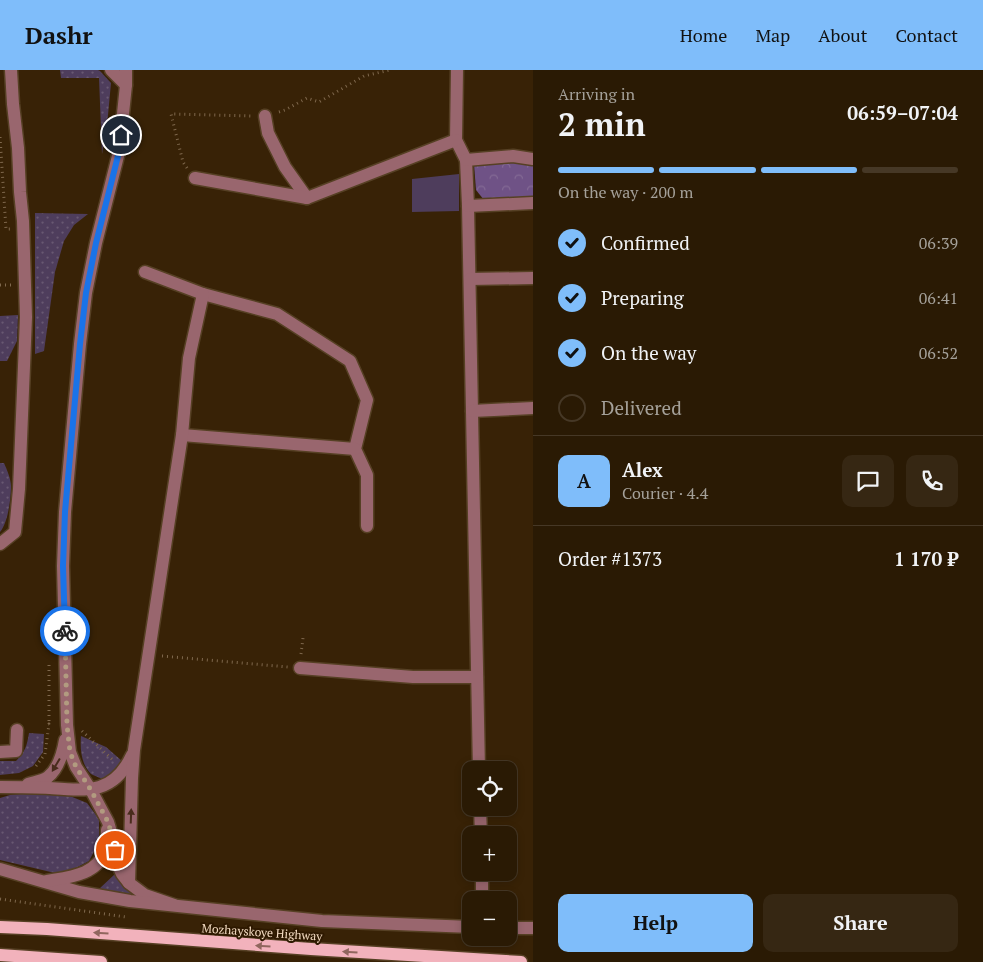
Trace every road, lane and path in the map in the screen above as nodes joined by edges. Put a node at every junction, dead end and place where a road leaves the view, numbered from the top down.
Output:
1 (11, 70) edge
2 (111, 70) edge
3 (126, 70) edge
4 (457, 70) edge
5 (126, 85) junction
6 (265, 116) dead end
7 (456, 140) junction
8 (533, 159) edge
9 (466, 160) junction
10 (195, 178) dead end
11 (307, 198) junction
12 (533, 203) edge
13 (468, 206) junction
14 (144, 272) dead end
15 (470, 278) junction
16 (533, 278) edge
17 (202, 294) junction
18 (533, 408) edge
19 (472, 411) junction
20 (182, 436) junction
21 (355, 449) junction
22 (367, 526) dead end
23 (0, 544) edge
24 (149, 655) junction
25 (300, 668) joint
26 (477, 678) junction
27 (67, 725) junction
28 (17, 730) dead end
29 (134, 750) junction
30 (0, 752) edge
31 (479, 761) edge
32 (33, 770) dead end
33 (123, 770) junction
34 (1, 787) edge
35 (22, 787) junction
36 (91, 790) junction
37 (108, 822) junction
38 (0, 869) edge
39 (42, 882) junction
40 (129, 883) junction
41 (174, 905) junction
42 (0, 927) edge
43 (462, 928) edge
44 (517, 928) edge
45 (533, 928) edge
46 (0, 954) edge
47 (101, 962) edge
48 (521, 962) edge

1 - 23 street
2 - 5 street
3 - 5 street
4 - 7 street
5 - 27 street
6 - 11 street
7 - 9 street
7 - 11 street
8 - 9 street
9 - 13 street
10 - 11 street
12 - 13 street
13 - 15 street
14 - 17 street
15 - 16 street
15 - 19 street
17 - 20 street
17 - 21 street
18 - 19 street
19 - 26 street
20 - 21 street
20 - 24 street
21 - 22 street
24 - 25 path
24 - 29 street
25 - 26 street
26 - 31 street
27 - 32 path
27 - 33 path
27 -> 35 street
27 - 36 street
28 - 30 street
29 - 33 street
40 -> 29 street
33 - 36 street
34 - 35 street
35 - 36 street
36 - 37 street
37 - 39 street
37 - 40 street
38 - 39 street
39 - 41 street
40 - 41 street
41 - 43 street
48 -> 42 main road, Mozhayskoye Highway
44 - 45 street
46 - 47 main road

